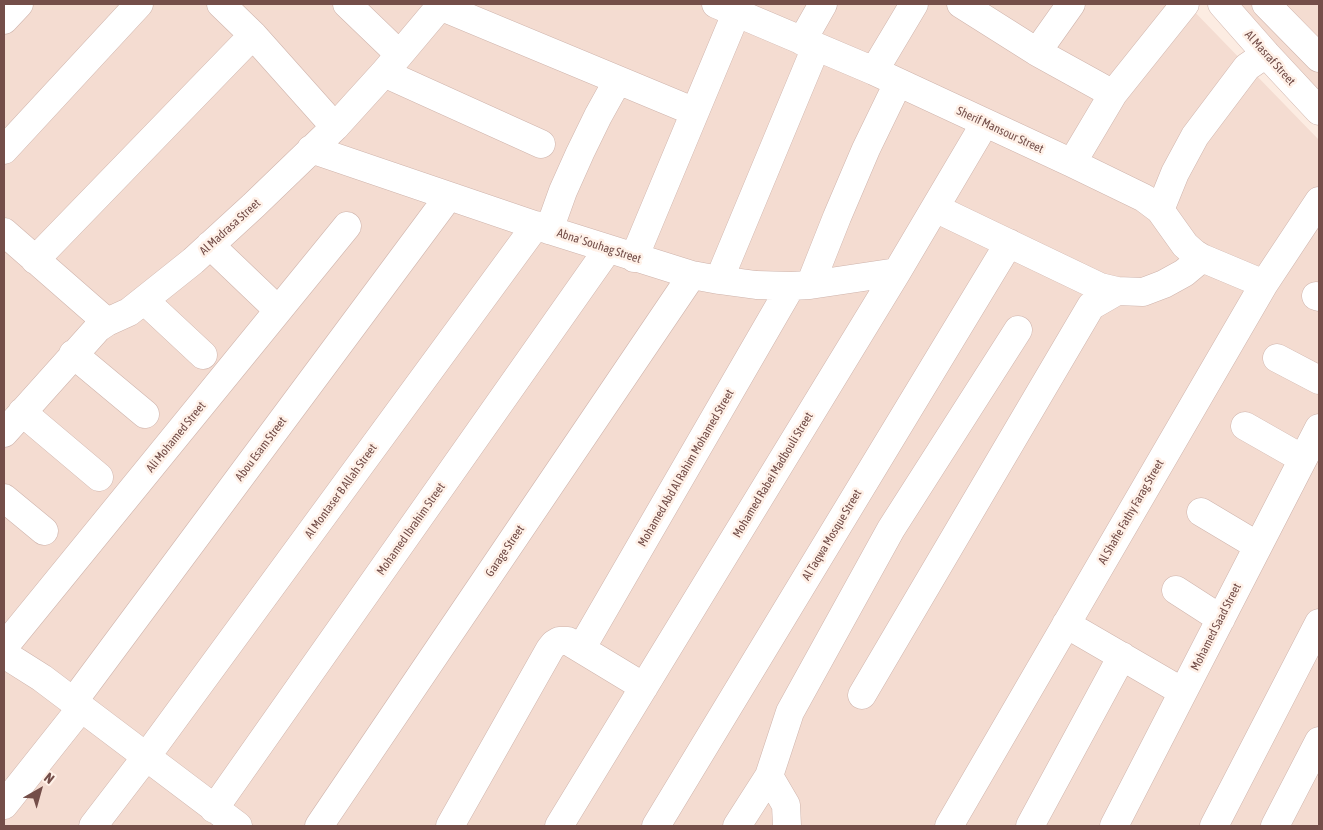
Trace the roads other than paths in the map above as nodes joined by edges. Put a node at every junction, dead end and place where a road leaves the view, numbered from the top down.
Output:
1 (19, 4) edge
2 (139, 4) edge
3 (221, 4) edge
4 (347, 4) edge
5 (823, 4) edge
6 (914, 4) edge
7 (961, 4) edge
8 (1071, 4) edge
9 (1185, 4) edge
10 (1222, 4) edge
11 (1266, 4) edge
12 (441, 5) edge
13 (731, 7) edge
14 (4, 20) edge
15 (252, 35) junction
16 (809, 44) junction
17 (1315, 44) edge
18 (1037, 52) junction
19 (1266, 54) junction
20 (392, 64) junction
21 (874, 71) junction
22 (618, 80) junction
23 (898, 83) junction
24 (1113, 94) junction
25 (1319, 111) edge
26 (695, 112) junction
27 (985, 123) junction
28 (335, 127) junction
29 (541, 144) dead end
30 (311, 149) junction
31 (4, 150) edge
32 (1072, 163) junction
33 (449, 196) junction
34 (1319, 201) edge
35 (935, 208) junction
36 (1160, 210) junction
37 (347, 226) dead end
38 (543, 228) junction
39 (4, 232) edge
40 (1009, 243) junction
41 (210, 245) junction
42 (608, 249) junction
43 (634, 258) junction
44 (1202, 258) junction
45 (35, 260) junction
46 (897, 272) junction
47 (692, 275) junction
48 (719, 280) junction
49 (1264, 284) junction
50 (800, 286) junction
51 (1117, 291) junction
52 (144, 300) junction
53 (278, 310) junction
54 (106, 322) junction
55 (1018, 330) dead end
56 (74, 354) junction
57 (203, 355) dead end
58 (1278, 358) dead end
59 (1319, 380) edge
60 (145, 414) dead end
61 (1244, 426) dead end
62 (9, 427) edge
63 (1319, 428) edge
64 (1303, 459) junction
65 (99, 477) dead end
66 (4, 498) edge
67 (1200, 512) dead end
68 (44, 531) dead end
69 (1258, 546) junction
70 (1176, 590) dead end
71 (1220, 619) junction
72 (1319, 623) edge
73 (1066, 624) junction
74 (570, 645) junction
75 (4, 647) edge
76 (4, 654) edge
77 (1122, 656) junction
78 (644, 687) junction
79 (1183, 692) junction
80 (862, 695) dead end
81 (77, 705) junction
82 (1319, 741) edge
83 (146, 757) junction
84 (769, 776) junction
85 (4, 805) edge
86 (214, 809) junction
87 (4, 814) edge
88 (5, 826) edge
89 (93, 826) edge
90 (238, 826) edge
91 (319, 826) edge
92 (450, 826) edge
93 (559, 826) edge
94 (656, 826) edge
95 (737, 826) edge
96 (787, 826) edge
97 (949, 826) edge
98 (1030, 826) edge
99 (1114, 826) edge
100 (1214, 826) edge
101 (1275, 826) edge

1 - 14 street
2 - 31 street
3 - 15 street
4 - 20 street
5 - 16 street
6 - 21 street
7 - 18 street
8 - 18 street
9 - 24 street
10 - 19 street, Al Masraf Street
11 - 17 street
12 - 20 street, Al Madrasa Street
12 - 22 street
13 - 16 street, Sherif Mansour Street
13 - 26 street
15 - 28 street
15 - 45 street
16 - 21 street, Sherif Mansour Street
16 - 48 street
18 - 24 street
19 - 25 street, Al Masraf Street
19 - 36 street
20 - 28 street, Al Madrasa Street
20 - 29 street
21 - 23 street, Sherif Mansour Street
22 - 26 street
22 - 38 street, Al Montaser B Allah Street
23 - 27 street, Sherif Mansour Street
23 - 50 street, Mohamed Abd Al Rahim Mohamed Street
24 - 32 street
26 - 43 street
27 - 32 street, Sherif Mansour Street
27 - 35 street, Mohamed Rabei Madbouli Street
28 - 30 street, Al Madrasa Street
30 - 33 street, Abna' Souhag Street
30 - 41 street, Al Madrasa Street
32 - 36 street, Sherif Mansour Street
33 - 38 street, Abna' Souhag Street
33 - 81 street, Abou Esam Street
34 - 49 street, Al Shafie Fathy Farag Street
35 - 40 street
35 - 46 street, Mohamed Rabei Madbouli Street
36 - 44 street, Sherif Mansour Street
37 - 53 street, Ali Mohamed Street
38 - 42 street, Abna' Souhag Street
38 - 83 street, Al Montaser B Allah Street
39 - 45 street
40 - 51 street
40 - 94 street, Al Taqwa Mosque Street
41 - 52 street, Al Madrasa Street
41 - 53 street
42 - 43 street, Abna' Souhag Street
42 - 86 street, Mohamed Ibrahim Street
43 - 47 street, Abna' Souhag Street
44 - 49 street, Sherif Mansour Street
44 - 51 street
45 - 54 street
46 - 50 street, Abna' Souhag Street
46 - 78 street, Mohamed Rabei Madbouli Street
47 - 48 street, Abna' Souhag Street
47 - 91 street, Garage Street
48 - 50 street, Abna' Souhag Street
49 - 73 street, Al Shafie Fathy Farag Street
50 - 74 street, Mohamed Abd Al Rahim Mohamed Street
51 - 80 street
52 - 54 street, Al Madrasa Street
52 - 57 street
53 - 75 street, Ali Mohamed Street
54 - 56 street, Al Madrasa Street
55 - 84 street
56 - 60 street
56 - 62 street, Al Madrasa Street
58 - 59 street
61 - 64 street
62 - 65 street
63 - 64 street, Mohamed Saad Street
64 - 69 street, Mohamed Saad Street
66 - 68 street
67 - 69 street
69 - 71 street, Mohamed Saad Street
70 - 71 street
71 - 79 street, Mohamed Saad Street
72 - 100 street
73 - 77 street
73 - 97 street, Al Shafie Fathy Farag Street
74 - 78 street
74 - 92 street, Mohamed Abd Al Rahim Mohamed Street
76 - 81 street
77 - 79 street
77 - 98 street
78 - 93 street, Mohamed Rabei Madbouli Street
79 - 99 street, Mohamed Saad Street
81 - 83 street
81 - 85 street, Abou Esam Street
82 - 101 street
83 - 86 street
83 - 89 street, Al Montaser B Allah Street
84 - 95 street
84 - 96 street
86 - 90 street
87 - 88 street

